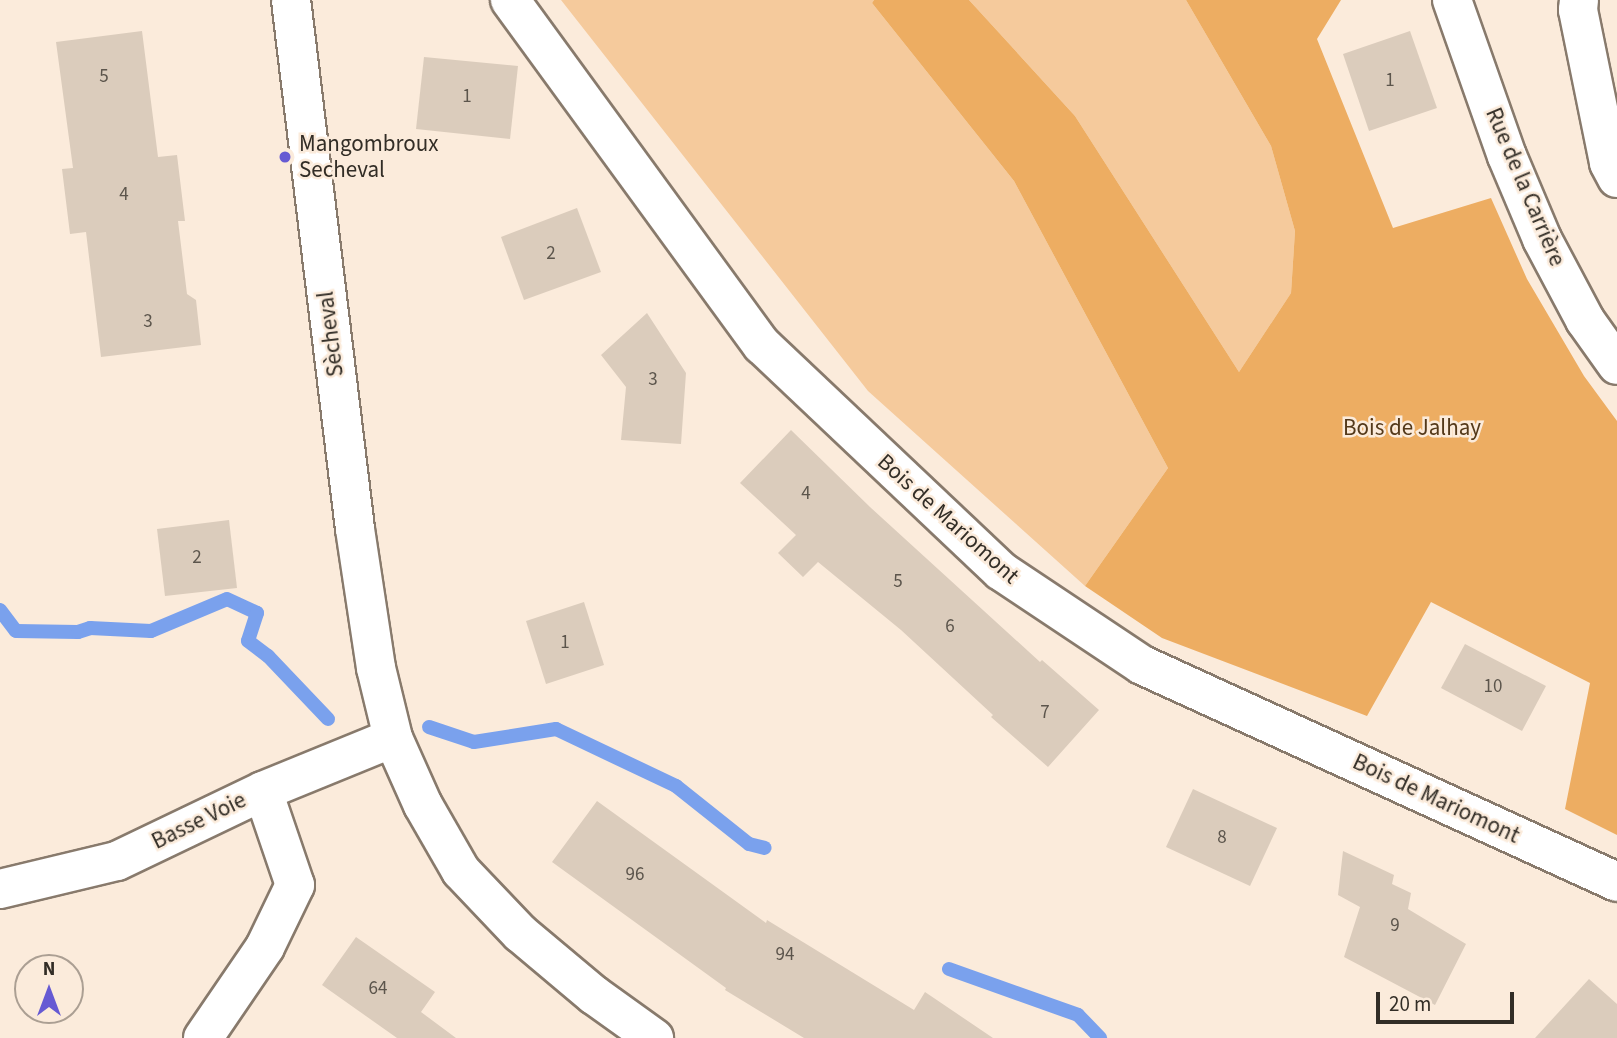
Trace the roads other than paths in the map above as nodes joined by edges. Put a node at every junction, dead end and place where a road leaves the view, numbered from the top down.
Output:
1 (291, 0) edge
2 (510, 0) edge
3 (1452, 0) edge
4 (1579, 0) edge
5 (1617, 178) edge
6 (1617, 365) edge
7 (393, 738) junction
8 (263, 791) junction
9 (1617, 882) edge
10 (0, 889) edge
11 (203, 1038) edge
12 (654, 1038) edge

1 - 7 street, Sècheval
2 - 9 street, Bois de Mariomont
3 - 6 street, Rue de la Carrière
4 - 5 street
7 - 8 street, Basse Voie
7 - 12 street, Sècheval
8 - 10 street, Basse Voie
8 - 11 street

